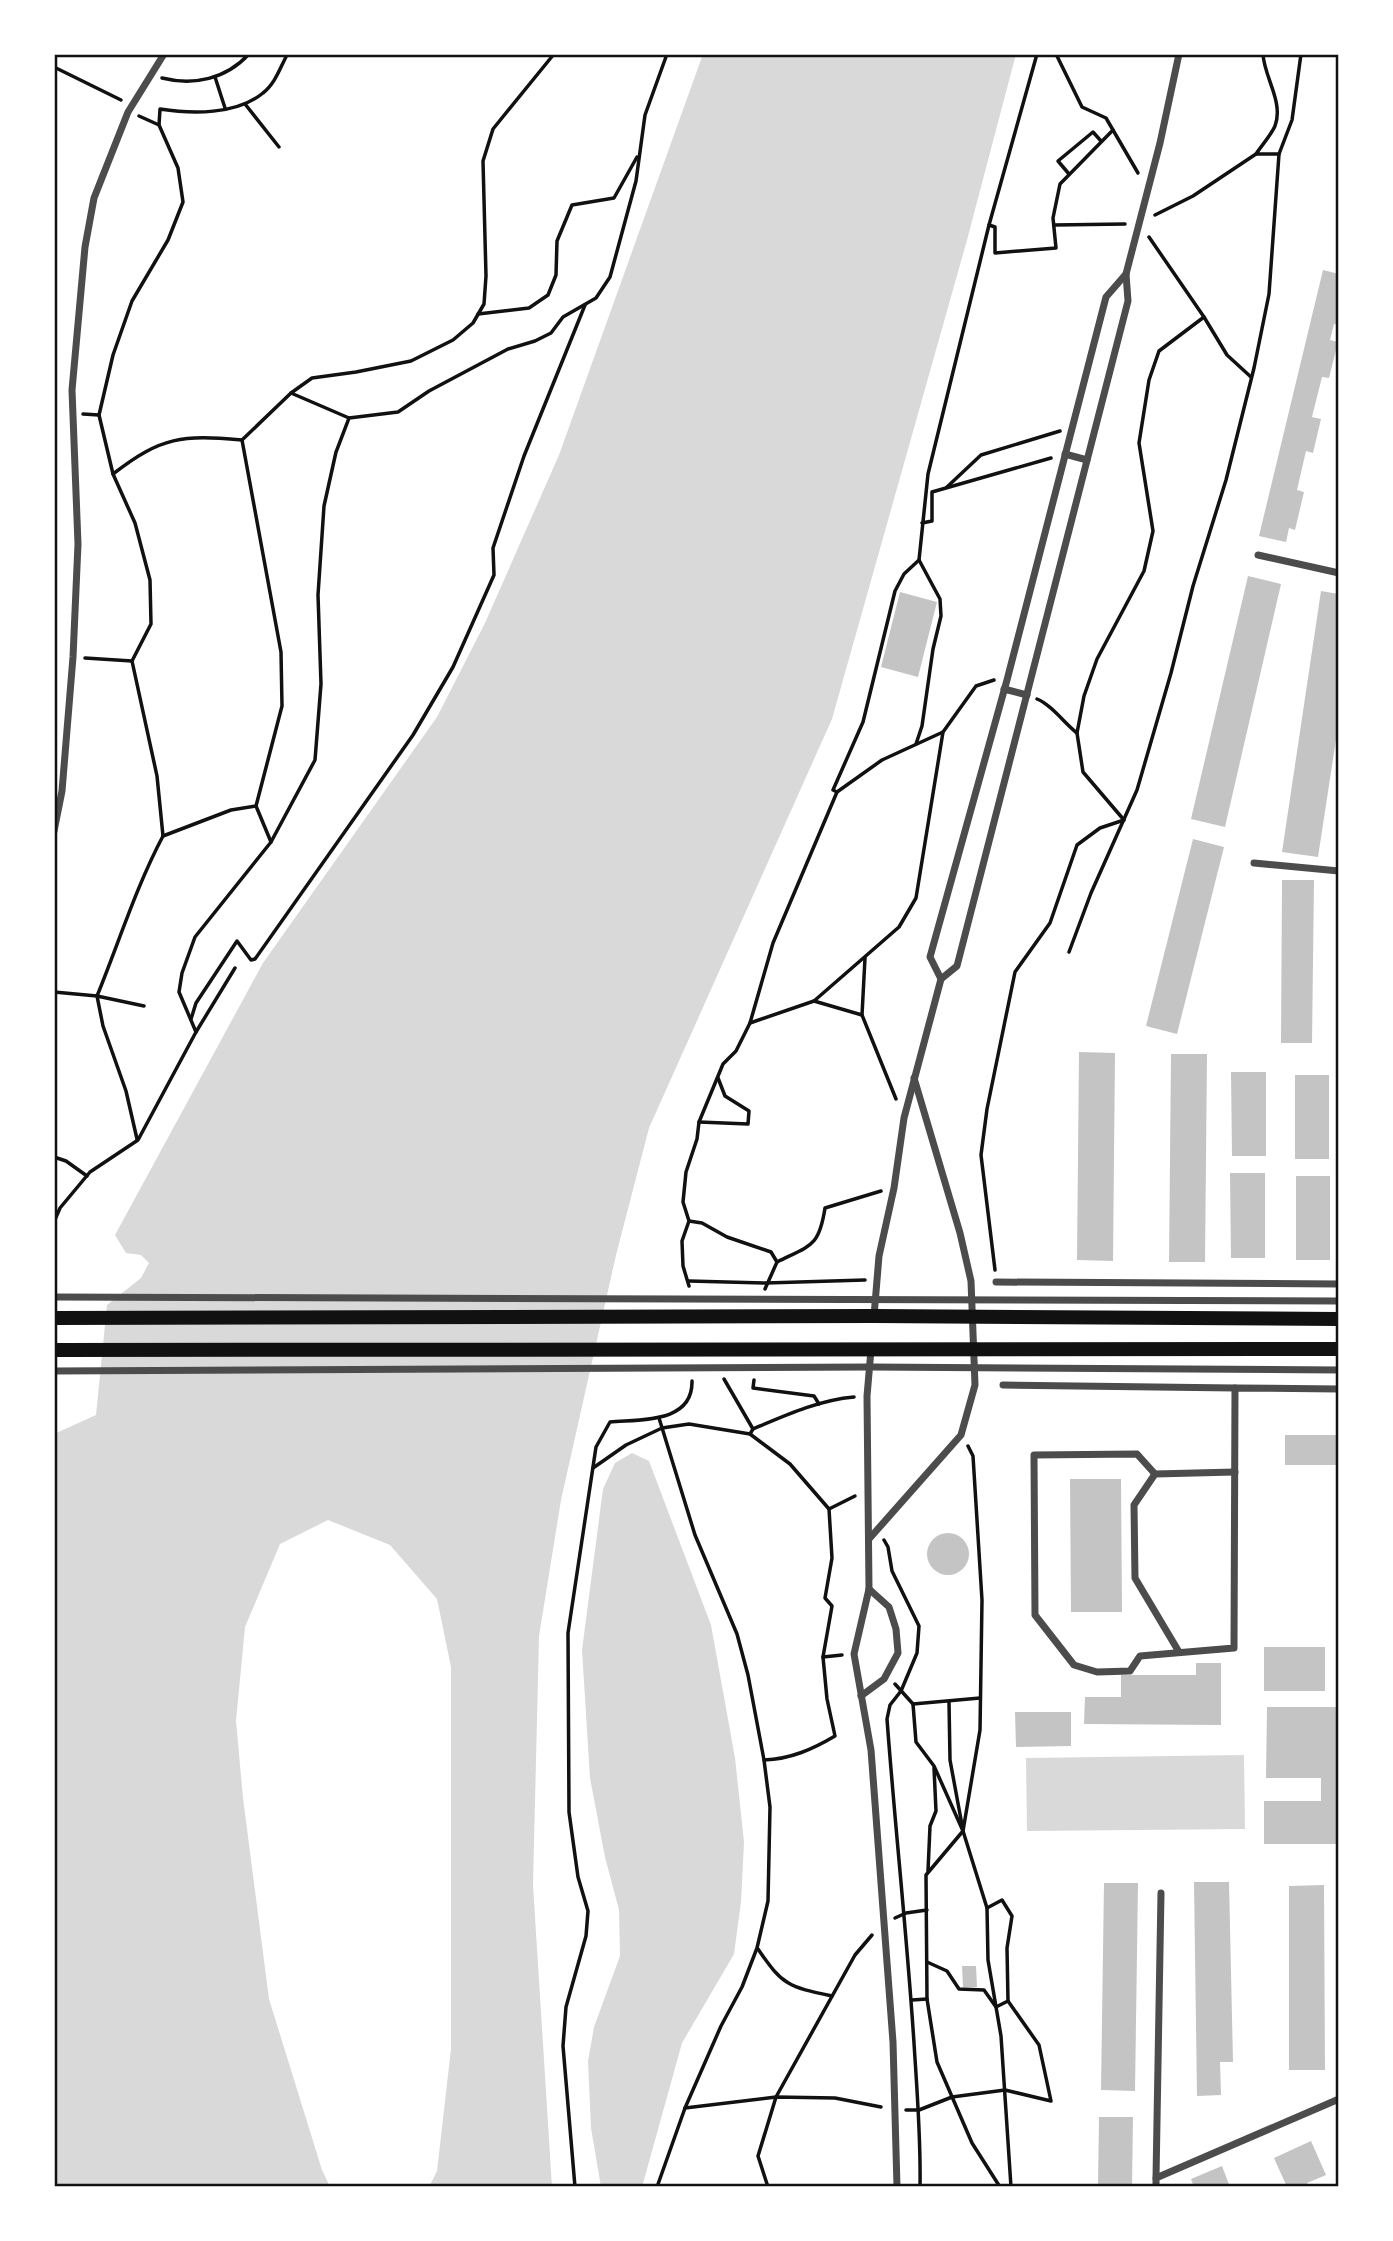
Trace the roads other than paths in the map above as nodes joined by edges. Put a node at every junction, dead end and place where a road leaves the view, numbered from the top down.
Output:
1 (1179, 54) edge
2 (162, 55) edge
3 (1126, 274) junction
4 (1065, 454) junction
5 (1087, 460) junction
6 (1258, 555) dead end
7 (1339, 573) edge
8 (1004, 689) junction
9 (1027, 695) junction
10 (54, 831) edge
11 (1254, 863) dead end
12 (1339, 871) edge
13 (941, 979) junction
14 (914, 1077) junction
15 (996, 1282) road end
16 (1339, 1284) edge
17 (54, 1297) edge
18 (876, 1300) junction
19 (1339, 1301) edge
20 (874, 1317) junction
21 (54, 1318) edge
22 (1339, 1319) edge
23 (1339, 1349) edge
24 (54, 1350) edge
25 (871, 1350) junction
26 (870, 1367) junction
27 (1339, 1370) edge
28 (54, 1371) edge
29 (1003, 1385) dead end
30 (1235, 1388) junction
31 (1339, 1389) edge
32 (1235, 1472) junction
33 (1155, 1474) junction
34 (868, 1540) junction
35 (869, 1589) junction
36 (1179, 1653) junction
37 (861, 1696) junction
38 (1161, 1893) dead end
39 (1339, 2099) edge
40 (1156, 2183) edge
41 (897, 2187) edge

1 - 3 street
2 - 10 street
3 - 4 street
3 - 5 street
4 - 5 street
4 - 8 street
5 - 9 street
6 - 7 street
8 - 9 street
8 - 13 street
9 - 13 street
11 - 12 street
13 - 14 street
14 - 18 street
14 - 34 street
15 - 16 street
17 - 18 street
18 - 19 street
18 - 20 street
20 - 21 main road
20 - 22 main road
23 - 25 main road
24 - 25 main road
25 - 26 street
26 - 27 street
26 - 28 street
26 - 34 street
29 - 30 street
30 - 31 street
30 - 32 street
32 - 33 street
32 - 36 street
33 - 36 street
33 - 36 street
34 - 35 street
35 - 37 street
35 - 37 street
37 - 41 street
38 - 40 street
39 - 40 street

